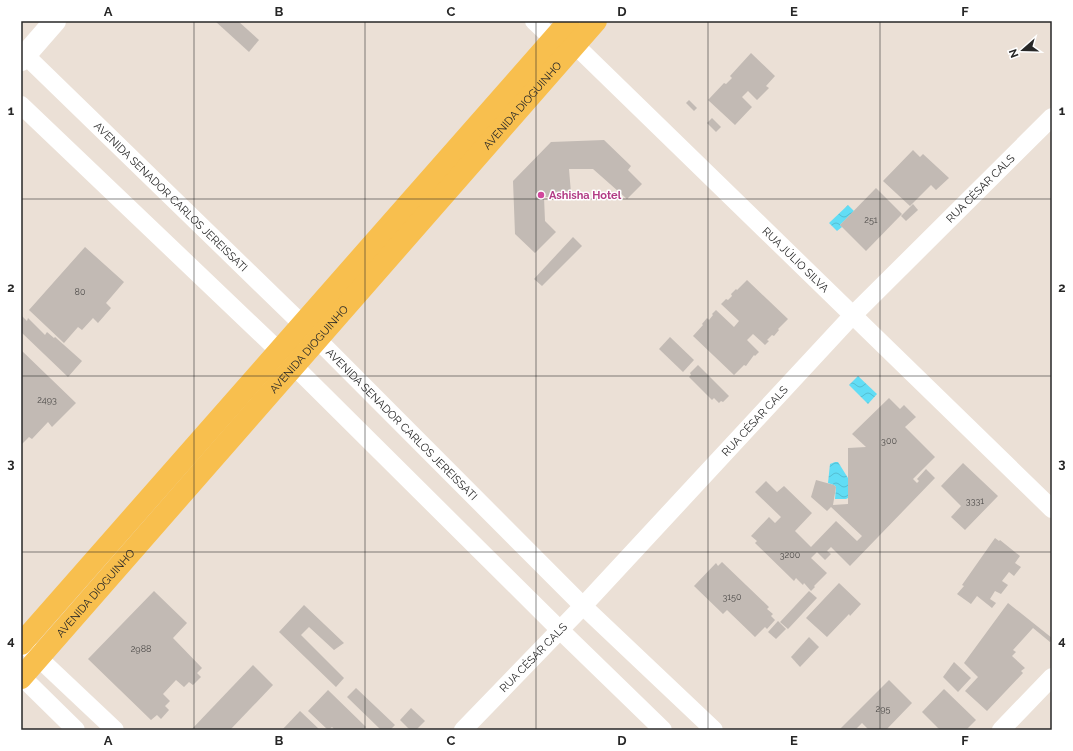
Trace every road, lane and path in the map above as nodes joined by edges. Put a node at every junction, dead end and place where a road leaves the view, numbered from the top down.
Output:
1 (55, 21) edge
2 (534, 21) edge
3 (569, 21) edge
4 (596, 21) edge
5 (553, 39) junction
6 (575, 44) junction
7 (22, 55) edge
8 (21, 105) edge
9 (1052, 117) edge
10 (852, 316) junction
11 (310, 332) junction
12 (287, 358) junction
13 (1052, 509) edge
14 (583, 606) junction
15 (560, 630) junction
16 (21, 642) edge
17 (38, 658) junction
18 (21, 677) edge
19 (1052, 677) edge
20 (76, 730) edge
21 (115, 730) edge
22 (463, 730) edge
23 (663, 730) edge
24 (714, 730) edge
25 (1002, 730) edge

1 - 7 main road
2 - 5 street
3 - 5 main road, AVENIDA DIOGUINHO
4 - 6 main road, AVENIDA DIOGUINHO
5 - 6 street
5 - 11 main road, AVENIDA DIOGUINHO
6 - 10 street, RUA JÚLIO SILVA
6 - 11 main road, AVENIDA DIOGUINHO
7 - 11 street, AVENIDA SENADOR CARLOS JEREISSATI
8 - 12 street
9 - 10 street, RUA CÉSAR CALS
10 - 13 street, RUA JÚLIO SILVA
10 - 14 street, RUA CÉSAR CALS
11 - 12 main road, AVENIDA DIOGUINHO
11 - 14 street, AVENIDA SENADOR CARLOS JEREISSATI
12 - 15 street
12 - 16 main road, AVENIDA DIOGUINHO
12 - 17 main road, AVENIDA DIOGUINHO
14 - 15 street, RUA CÉSAR CALS
14 - 24 street, AVENIDA SENADOR CARLOS JEREISSATI
15 - 22 street, RUA CÉSAR CALS
15 - 23 street
16 - 17 street
17 - 18 main road, AVENIDA DIOGUINHO
17 - 21 street
18 - 20 street
19 - 25 street

